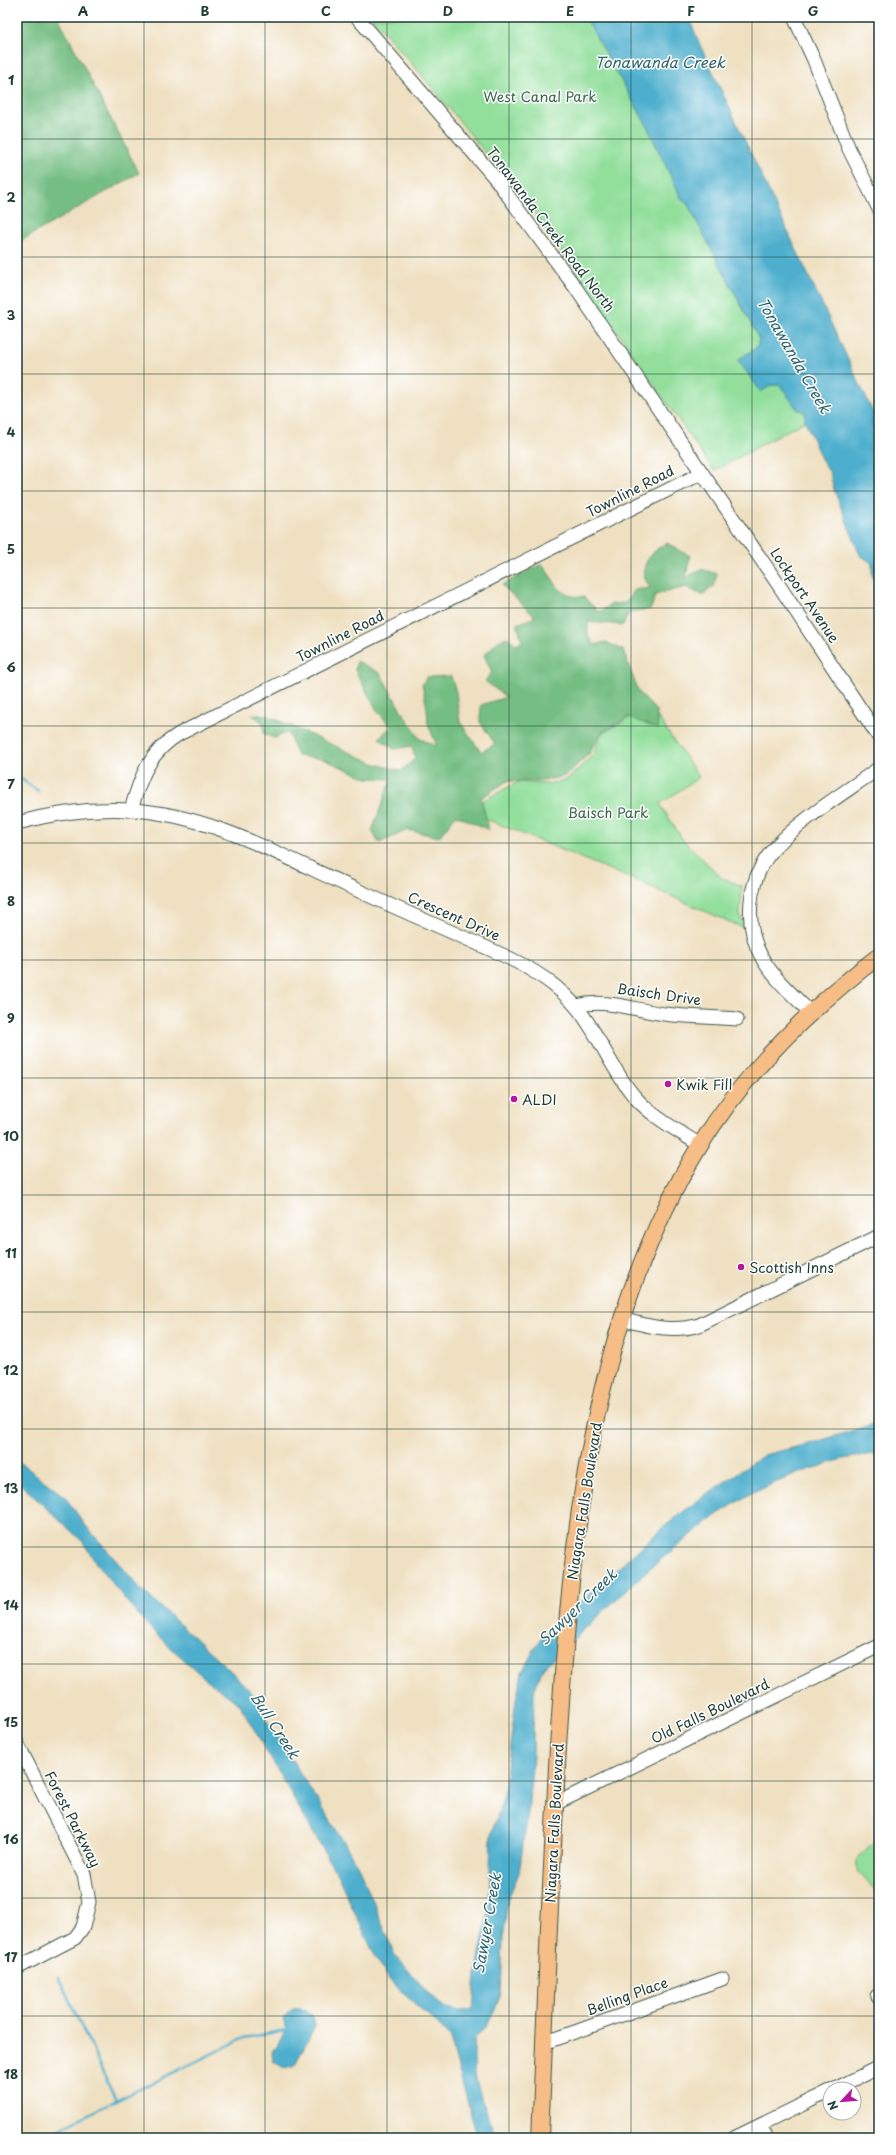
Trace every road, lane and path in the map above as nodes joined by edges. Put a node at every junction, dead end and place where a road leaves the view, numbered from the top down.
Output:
1 (357, 17) edge
2 (797, 18) edge
3 (879, 209) edge
4 (702, 473) junction
5 (879, 737) edge
6 (879, 768) edge
7 (131, 810) junction
8 (17, 823) edge
9 (879, 956) edge
10 (576, 1006) junction
11 (811, 1013) junction
12 (737, 1019) dead end
13 (700, 1145) junction
14 (879, 1236) edge
15 (621, 1319) junction
16 (879, 1646) edge
17 (17, 1743) edge
18 (555, 1804) junction
19 (17, 1968) edge
20 (722, 1979) dead end
21 (544, 2043) junction
22 (879, 2067) edge
23 (850, 2081) edge
24 (822, 2095) edge
25 (760, 2126) junction
26 (540, 2138) edge
27 (734, 2138) edge
28 (766, 2138) edge

1 - 4 street, Tonawanda Creek Road North
2 - 3 street
4 - 5 street, Lockport Avenue
4 - 7 street, Townline Road
6 - 11 street
7 - 8 street
7 - 10 street, Crescent Drive
9 - 11 main road, Niagara Falls Boulevard
10 - 12 street, Baisch Drive
10 - 13 street, Crescent Drive
11 - 13 main road, Niagara Falls Boulevard
13 - 15 main road, Niagara Falls Boulevard
14 - 15 street
15 - 18 main road, Niagara Falls Boulevard
16 - 18 street, Old Falls Boulevard
17 - 19 street, Forest Parkway
18 - 21 main road, Niagara Falls Boulevard
20 - 21 street, Belling Place
21 - 26 main road, Niagara Falls Boulevard
22 - 23 street
24 - 25 street
25 - 27 street
25 - 28 street

